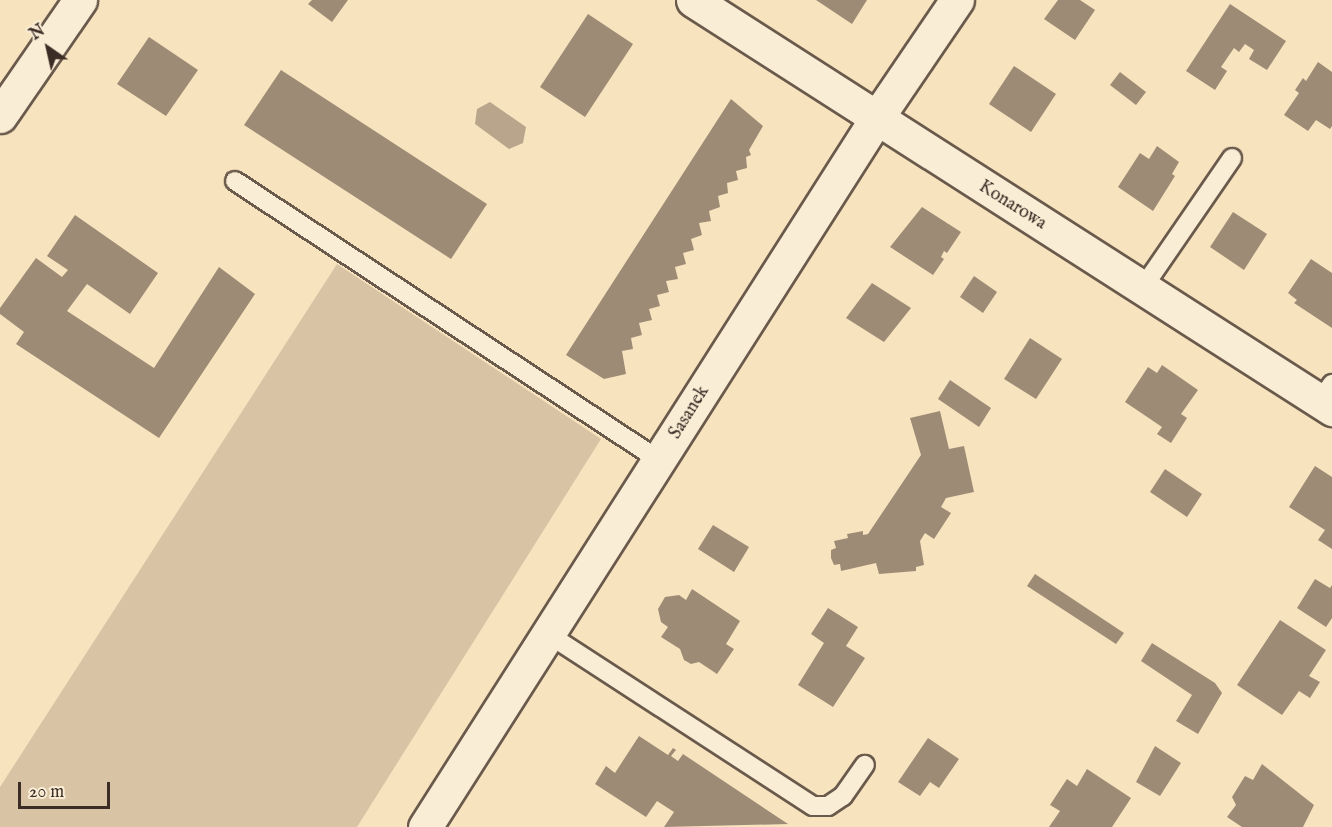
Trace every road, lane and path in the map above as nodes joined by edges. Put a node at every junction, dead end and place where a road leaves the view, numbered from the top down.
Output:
1 (80, 0) edge
2 (693, 0) edge
3 (957, 0) edge
4 (0, 116) edge
5 (876, 119) junction
6 (1232, 158) dead end
7 (235, 181) dead end
8 (1142, 289) junction
9 (1328, 398) edge
10 (659, 460) junction
11 (548, 634) junction
12 (864, 765) dead end
13 (425, 827) edge

1 - 4 street
2 - 5 street, Konarowa
3 - 5 street, Sasanek
5 - 8 street, Konarowa
5 - 10 street, Sasanek
6 - 8 lane
7 - 10 lane
8 - 9 street, Konarowa
10 - 11 street, Sasanek
11 - 12 lane
11 - 13 street, Sasanek

